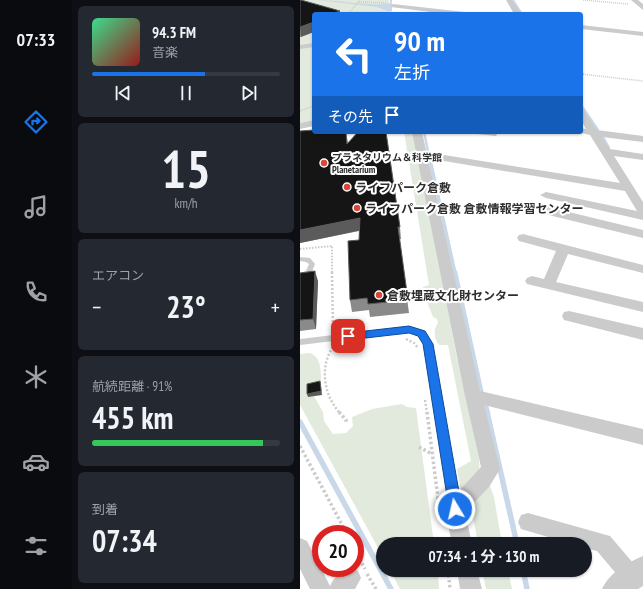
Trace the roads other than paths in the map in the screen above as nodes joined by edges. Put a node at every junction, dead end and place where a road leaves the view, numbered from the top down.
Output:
1 (509, 0) edge
2 (634, 0) edge
3 (394, 6) edge
4 (642, 7) edge
5 (442, 11) edge
6 (517, 12) edge
7 (583, 27) edge
8 (643, 34) edge
9 (312, 45) edge
10 (300, 47) edge
11 (583, 115) edge
12 (312, 123) edge
13 (300, 126) edge
14 (583, 131) edge
15 (594, 133) junction
16 (417, 134) edge
17 (643, 140) edge
18 (606, 152) junction
19 (643, 157) edge
20 (444, 158) dead end
21 (628, 188) junction
22 (546, 195) dead end
23 (544, 210) dead end
24 (643, 211) edge
25 (643, 216) edge
26 (643, 234) edge
27 (523, 238) dead end
28 (563, 249) junction
29 (300, 259) edge
30 (643, 268) edge
31 (300, 276) edge
32 (532, 281) dead end
33 (548, 285) junction
34 (643, 307) edge
35 (569, 316) dead end
36 (643, 334) edge
37 (300, 342) edge
38 (473, 396) junction
39 (643, 436) edge
40 (455, 509) junction
41 (528, 522) dead end
42 (461, 537) edge
43 (300, 548) edge
44 (468, 577) edge
45 (630, 578) edge
46 (320, 589) edge
47 (471, 589) edge

1 - 6 street
2 - 4 street
3 - 5 street
7 - 8 street
9 - 10 street
11 - 15 street
12 - 13 street
14 - 15 street
15 - 17 street
15 - 18 street
16 - 38 street
18 - 19 street
18 - 21 street
20 - 21 street
21 - 24 street
22 - 25 street
23 - 26 street
27 - 28 street
28 - 30 street
28 - 33 street
29 - 31 lane
32 - 33 street
33 - 34 street
35 - 36 street
37 - 40 lane
38 - 39 street
38 - 40 street
40 - 42 street
41 - 45 street
43 - 46 street
44 - 47 street

